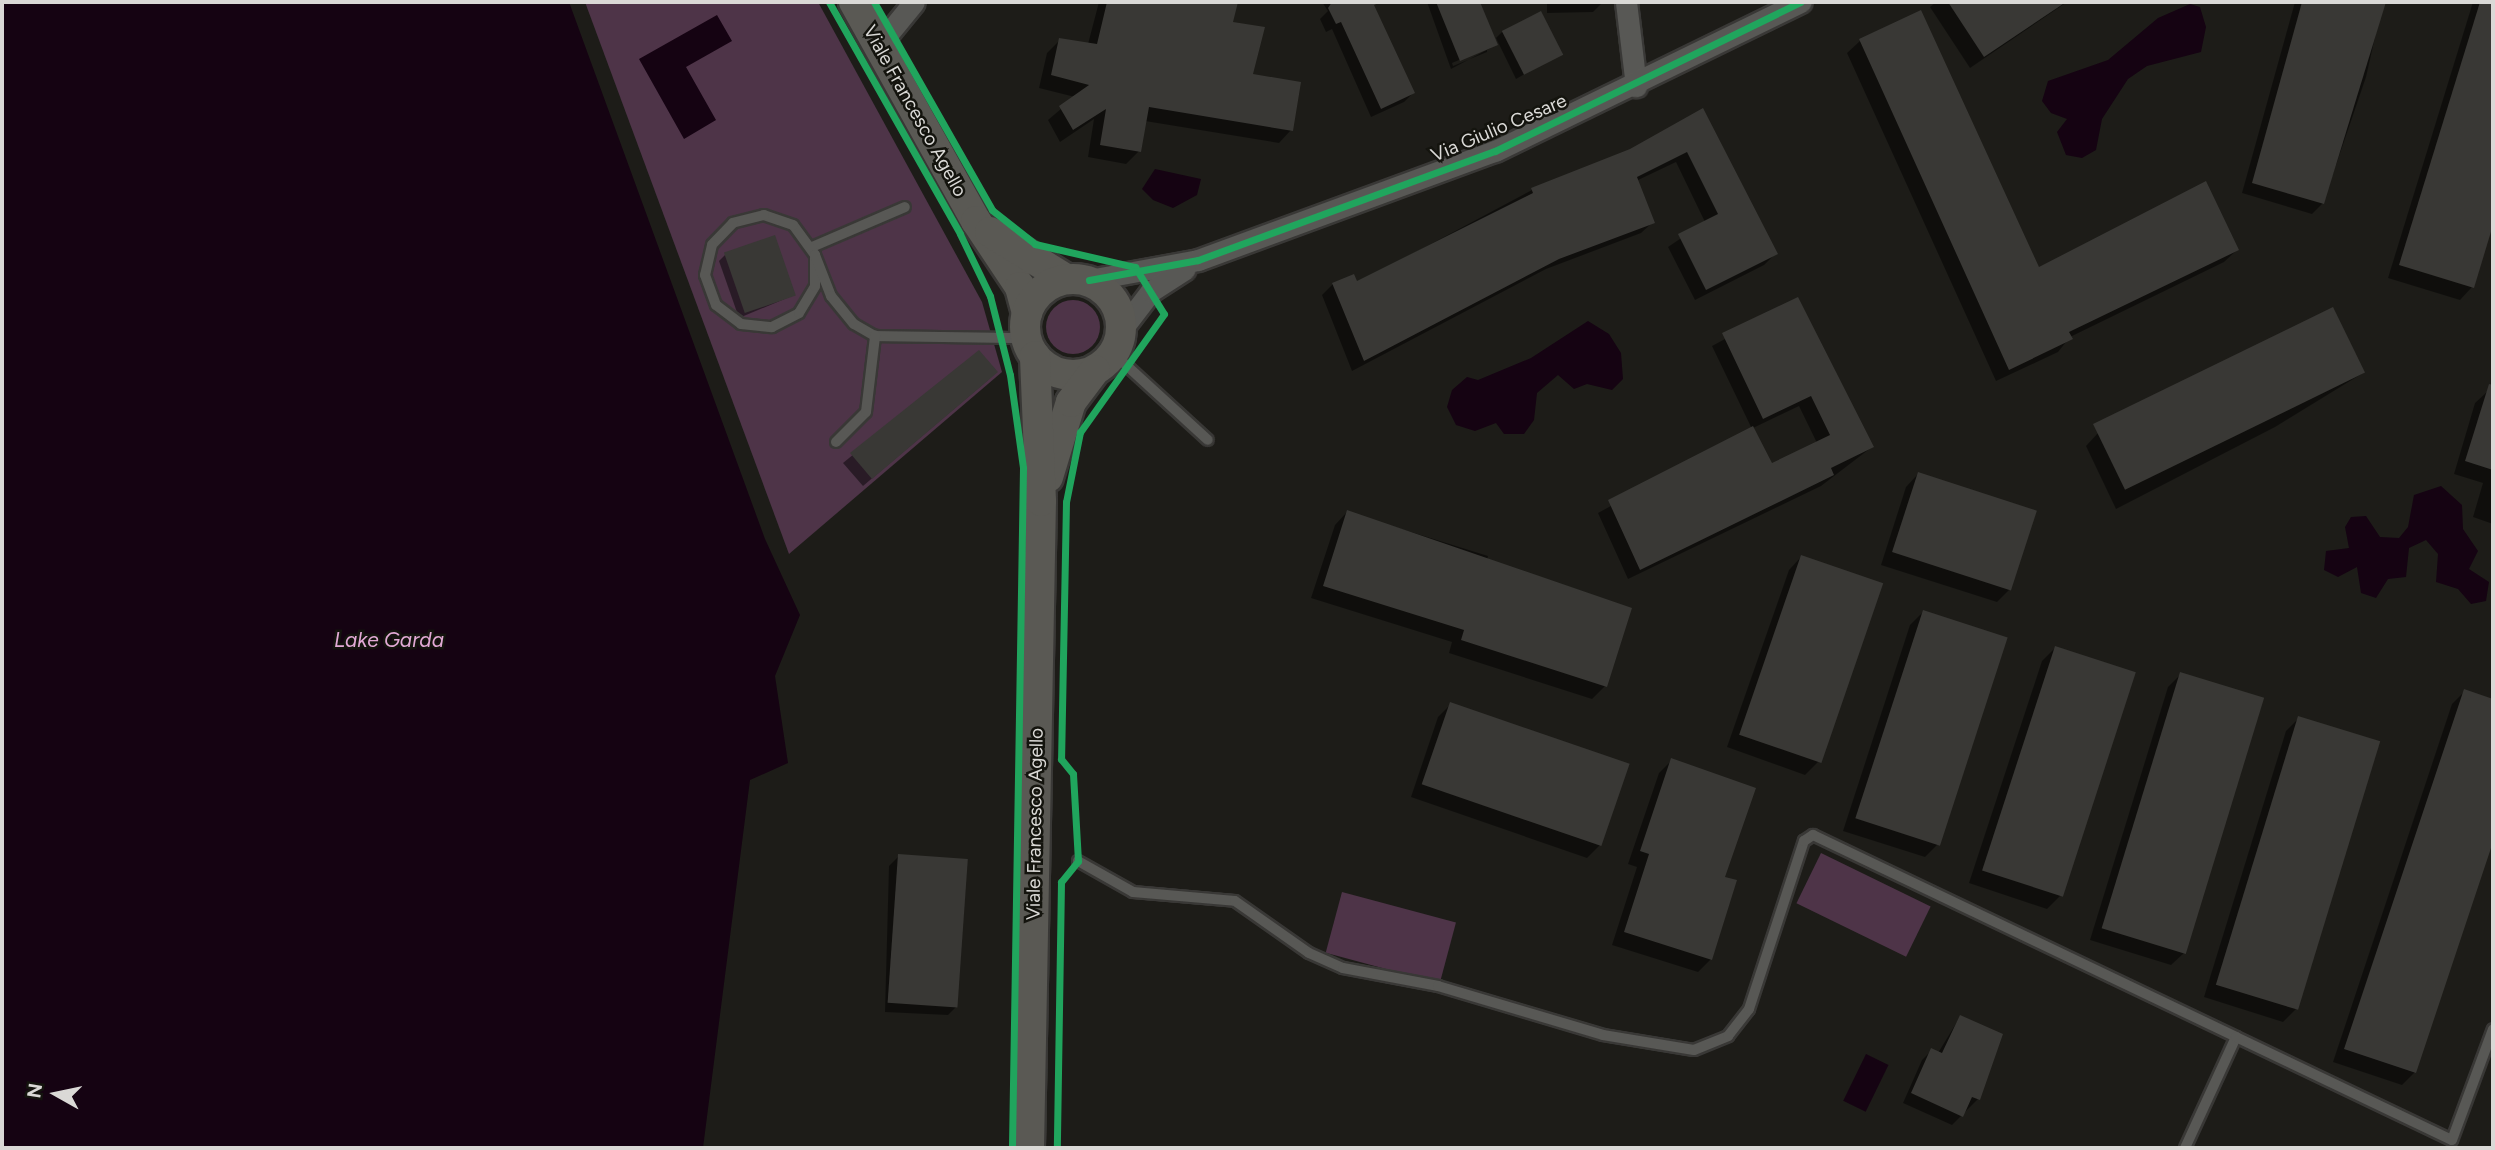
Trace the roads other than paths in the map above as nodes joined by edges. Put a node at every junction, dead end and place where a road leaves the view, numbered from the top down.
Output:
1 (854, 2) edge
2 (914, 2) edge
3 (1626, 2) edge
4 (1801, 2) edge
5 (879, 45) junction
6 (1636, 86) junction
7 (905, 207) dead end
8 (976, 221) junction
9 (814, 251) junction
10 (1198, 260) junction
11 (1077, 279) junction
12 (874, 336) junction
13 (1029, 336) junction
14 (1110, 351) junction
15 (1208, 440) dead end
16 (836, 442) dead end
17 (1041, 500) junction
18 (1078, 861) dead end
19 (2493, 1029) edge
20 (2236, 1037) junction
21 (1029, 1148) edge
22 (2185, 1148) edge

1 - 5 main road, Viale Francesco Agello
2 - 5 street
3 - 6 street
4 - 6 street, Via Giulio Cesare
5 - 8 main road, Viale Francesco Agello
6 - 10 street, Via Giulio Cesare
7 - 9 lane
8 - 11 main road, Viale Francesco Agello
8 - 13 main road, Viale Francesco Agello
9 - 9 lane
9 - 12 lane
10 - 11 street, Via Giulio Cesare
10 - 14 street, Via Giulio Cesare
11 - 13 main road
11 - 14 main road
12 - 13 lane
12 - 16 lane
13 - 14 main road
13 - 17 main road, Viale Francesco Agello
14 - 15 lane
14 - 17 main road, Viale Francesco Agello
17 - 21 main road, Viale Francesco Agello
18 - 20 lane
19 - 20 lane
20 - 22 lane

